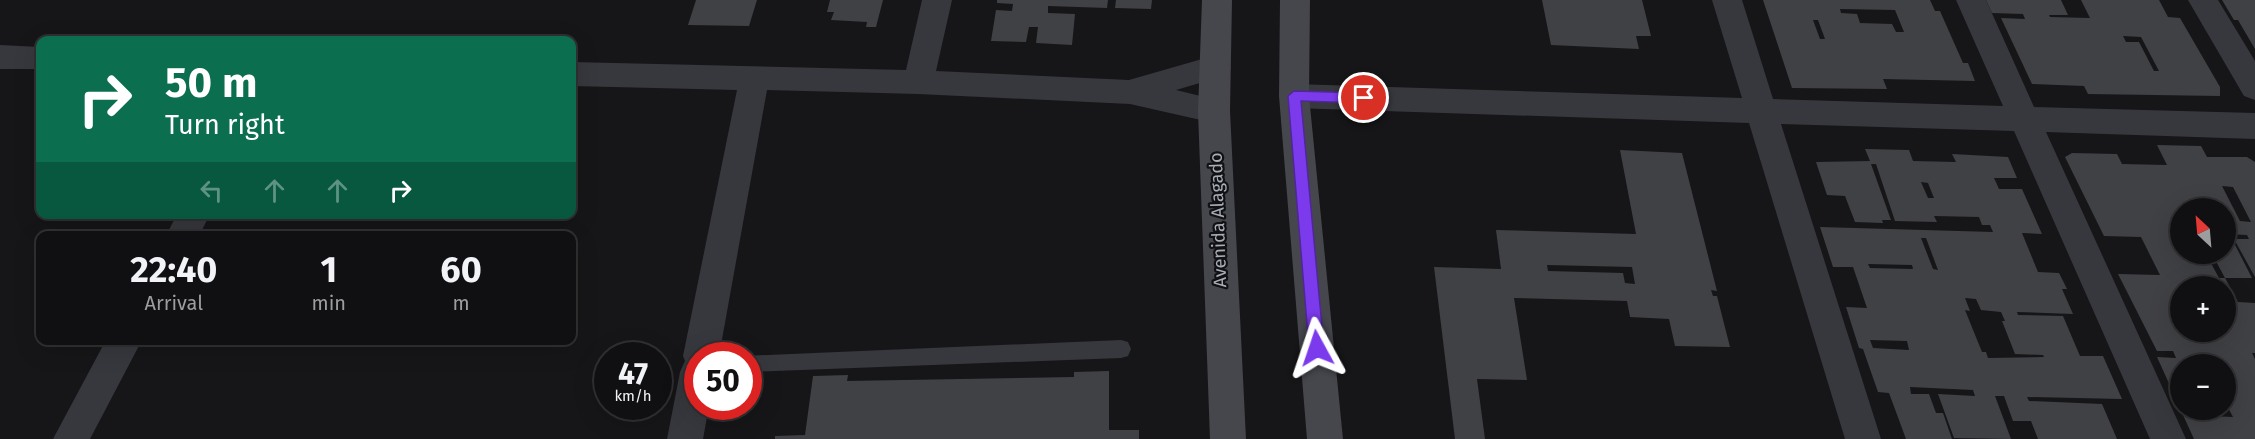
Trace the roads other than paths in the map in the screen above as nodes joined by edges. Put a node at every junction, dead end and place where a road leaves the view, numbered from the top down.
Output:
1 (937, 0) edge
2 (1218, 0) edge
3 (1294, 0) edge
4 (1727, 0) edge
5 (1971, 0) edge
6 (2203, 0) edge
7 (0, 57) edge
8 (36, 58) edge
9 (1216, 67) junction
10 (576, 74) edge
11 (754, 79) junction
12 (918, 82) junction
13 (2255, 88) edge
14 (1130, 92) junction
15 (1294, 96) junction
16 (1761, 110) junction
17 (1214, 111) junction
18 (2025, 120) junction
19 (2255, 126) edge
20 (704, 342) edge
21 (122, 345) edge
22 (1122, 349) dead end
23 (762, 362) edge
24 (688, 420) edge
25 (71, 439) edge
26 (684, 439) edge
27 (1227, 439) edge
28 (1325, 439) edge
29 (1863, 439) edge
30 (2168, 439) edge

1 - 12 street
2 - 9 main road, Avenida Alagado
3 - 15 main road
4 - 16 street
5 - 18 street
6 - 13 street
7 - 8 street
9 - 14 street
9 - 17 main road, Avenida Alagado
10 - 11 street
11 - 12 street
11 - 20 street
12 - 14 street
14 - 17 street
15 - 16 street
15 - 28 main road
16 - 18 street
16 - 29 street
17 - 27 main road, Avenida Alagado
18 - 19 street
18 - 30 street
21 - 25 street
22 - 23 lane
24 - 26 street

